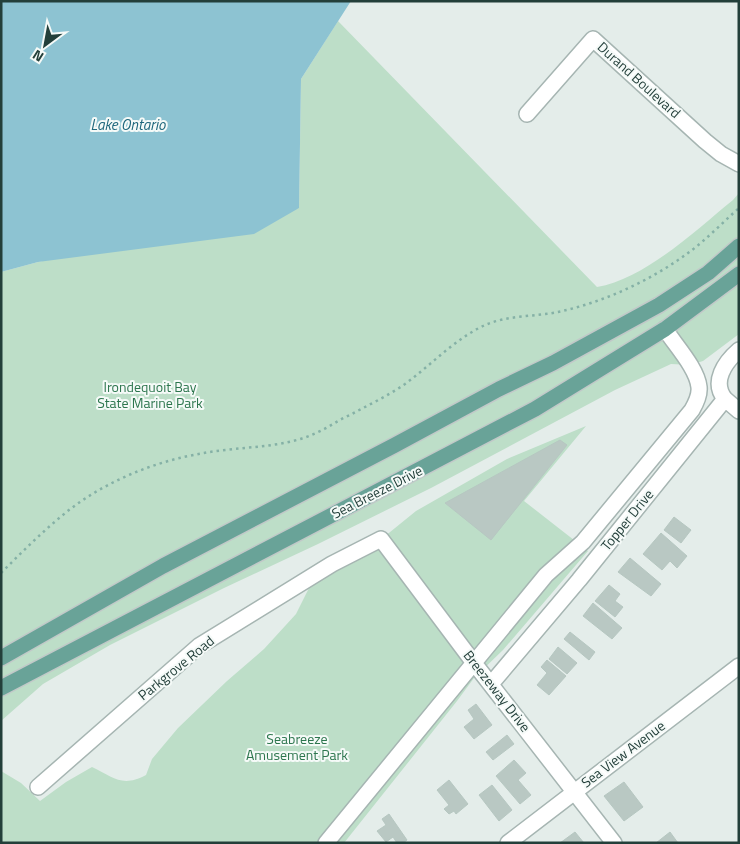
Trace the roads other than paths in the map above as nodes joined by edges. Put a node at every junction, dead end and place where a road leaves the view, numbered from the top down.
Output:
1 (527, 114) dead end
2 (739, 164) edge
3 (739, 246) edge
4 (739, 274) edge
5 (665, 329) junction
6 (739, 350) edge
7 (725, 399) junction
8 (739, 410) edge
9 (381, 539) joint
10 (1, 658) edge
11 (474, 663) junction
12 (739, 666) edge
13 (492, 684) junction
14 (1, 688) edge
15 (38, 787) dead end
16 (574, 791) junction
17 (326, 843) edge
18 (508, 843) edge
19 (614, 843) edge

1 - 2 street, Durand Boulevard
3 - 10 main road
4 - 5 main road, Sea Breeze Drive
5 - 11 street
5 - 14 main road, Sea Breeze Drive
6 - 7 street
7 - 8 street
7 - 13 street, Topper Drive
9 - 11 street, Breezeway Drive
9 - 15 street, Parkgrove Road
11 - 13 street, Breezeway Drive
11 - 17 street
12 - 16 street, Sea View Avenue
13 - 16 street, Breezeway Drive
16 - 18 street, Sea View Avenue
16 - 19 street, Breezeway Drive

